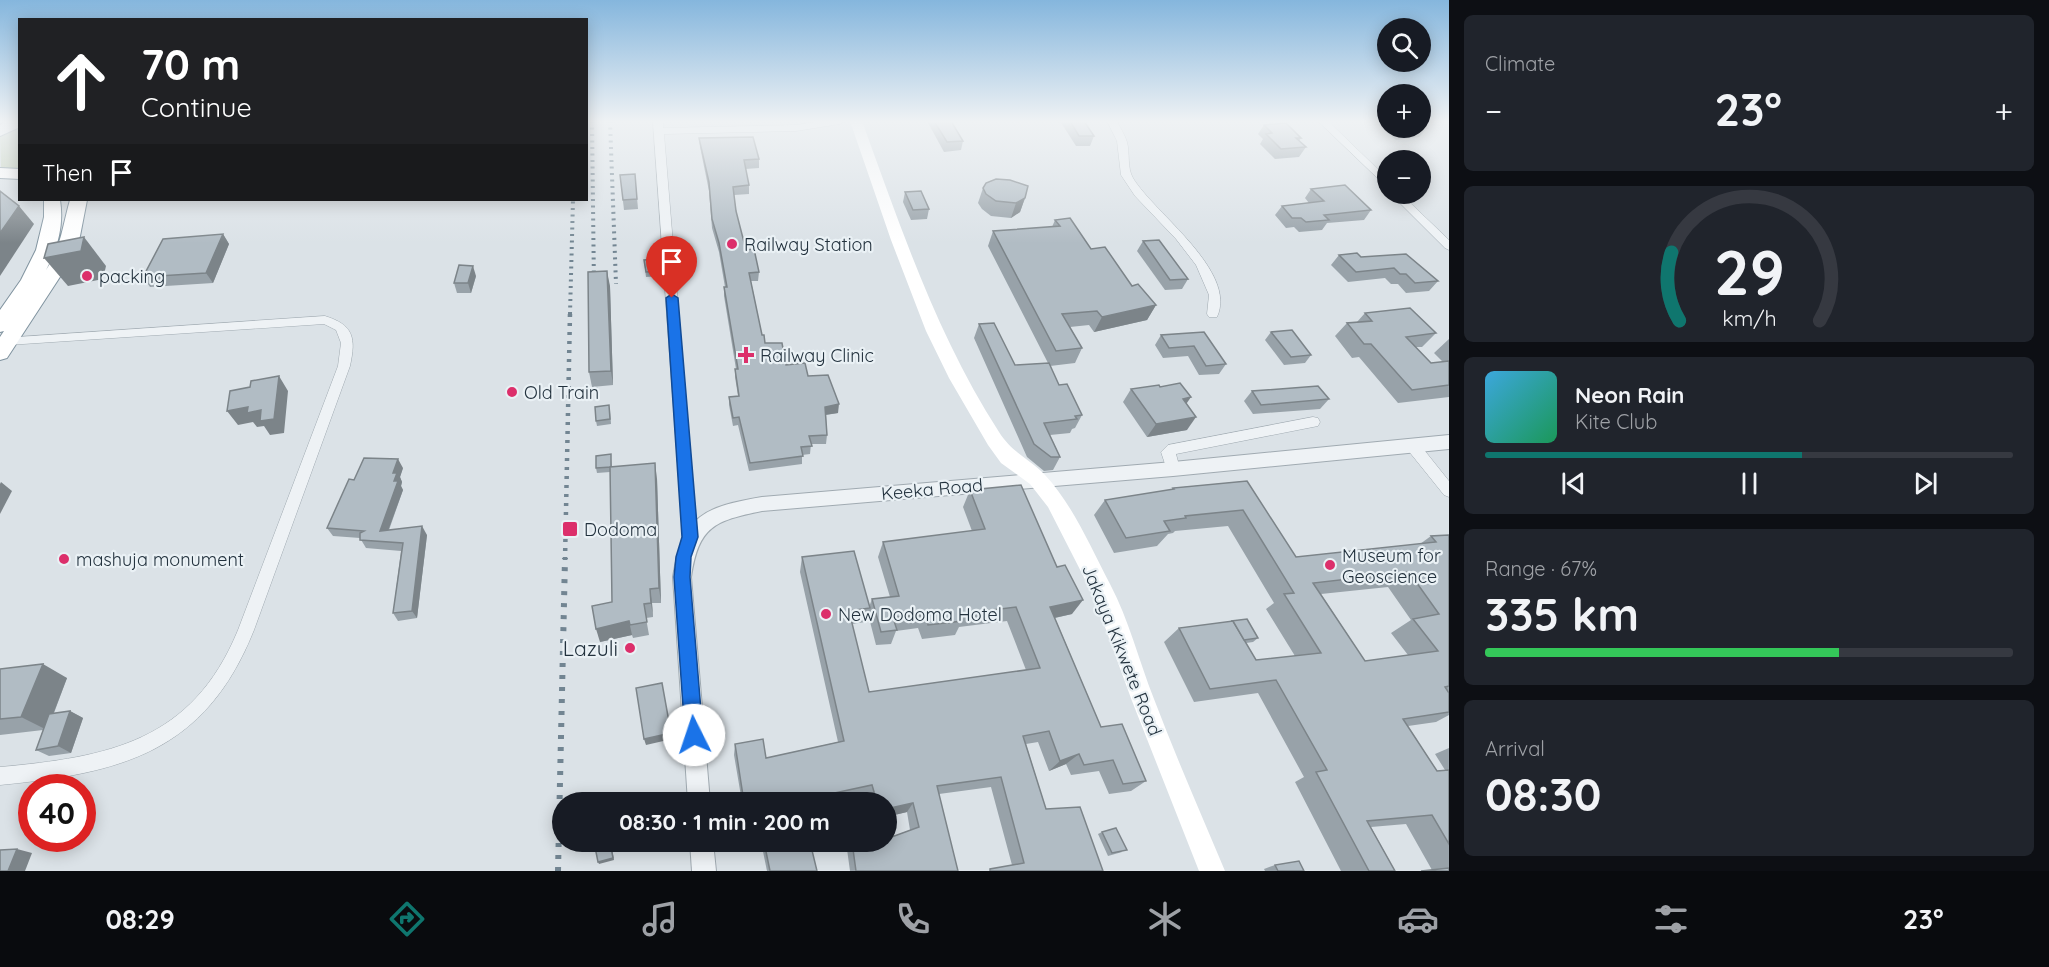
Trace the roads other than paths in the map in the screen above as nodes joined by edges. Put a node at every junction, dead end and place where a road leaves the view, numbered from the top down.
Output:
1 (662, 162) edge
2 (870, 162) edge
3 (1124, 162) edge
4 (1364, 162) edge
5 (1377, 174) edge
6 (52, 201) edge
7 (78, 201) edge
8 (1406, 204) edge
9 (1449, 246) edge
10 (1213, 314) dead end
11 (3, 340) edge
12 (1313, 422) dead end
13 (1449, 442) edge
14 (1412, 445) junction
15 (1173, 469) junction
16 (1037, 479) junction
17 (1449, 490) edge
18 (690, 537) junction
19 (0, 776) edge
20 (698, 792) edge
21 (703, 852) edge
22 (704, 871) edge
23 (1212, 871) edge

1 - 18 street
2 - 16 main road, Jakaya Kikwete Road
3 - 10 street
4 - 5 street
6 - 11 highway
7 - 11 highway
8 - 9 street
11 - 19 street
12 - 15 street
13 - 14 street, Keeka Road
14 - 15 street, Keeka Road
14 - 17 street
15 - 16 street, Keeka Road
16 - 18 street, Keeka Road
16 - 23 main road, Jakaya Kikwete Road
18 - 20 street
21 - 22 street

